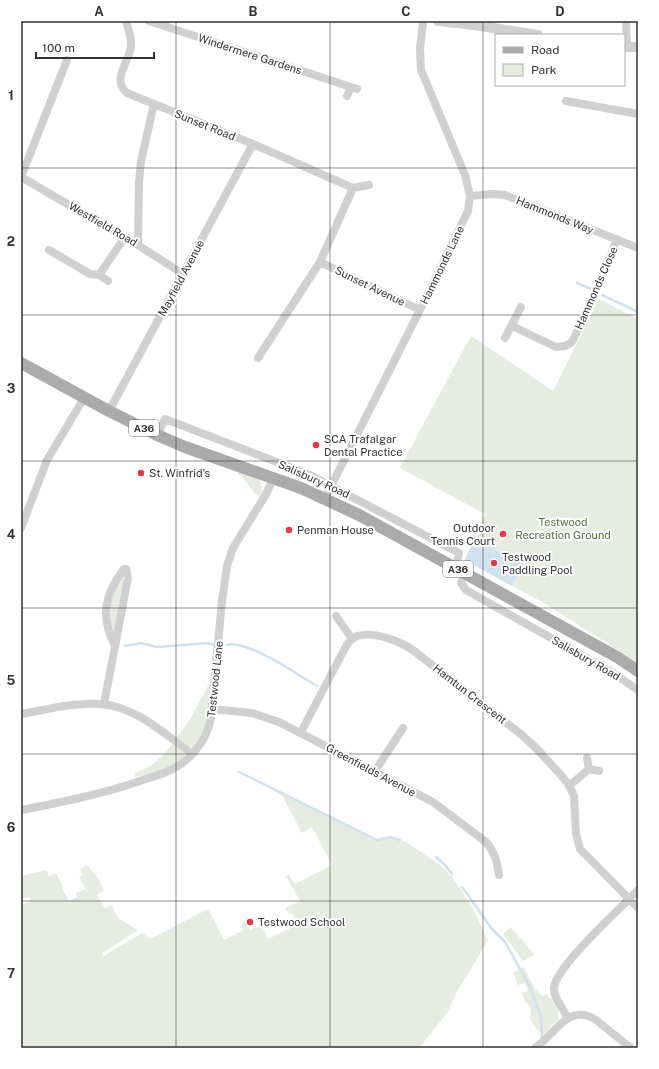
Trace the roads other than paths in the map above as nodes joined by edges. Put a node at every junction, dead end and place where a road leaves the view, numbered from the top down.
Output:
1 (149, 21) edge
2 (423, 21) edge
3 (438, 21) edge
4 (626, 21) edge
5 (129, 22) edge
6 (474, 23) edge
7 (533, 34) edge
8 (638, 46) edge
9 (625, 47) edge
10 (67, 60) dead end
11 (347, 96) dead end
12 (566, 101) dead end
13 (154, 104) junction
14 (638, 114) edge
15 (254, 144) junction
16 (21, 177) edge
17 (369, 185) dead end
18 (353, 188) junction
19 (470, 196) junction
20 (124, 237) junction
21 (617, 240) junction
22 (138, 245) junction
23 (638, 248) edge
24 (49, 250) dead end
25 (320, 262) junction
26 (183, 274) junction
27 (99, 275) junction
28 (108, 281) dead end
29 (521, 307) dead end
30 (420, 310) junction
31 (512, 326) junction
32 (505, 338) dead end
33 (258, 358) dead end
34 (21, 362) edge
35 (84, 398) junction
36 (109, 411) junction
37 (157, 435) junction
38 (274, 477) junction
39 (331, 485) junction
40 (325, 498) junction
41 (21, 528) edge
42 (460, 570) junction
43 (336, 616) dead end
44 (352, 639) junction
45 (115, 646) junction
46 (638, 671) edge
47 (638, 690) edge
48 (104, 704) junction
49 (212, 709) junction
50 (21, 714) edge
51 (404, 728) dead end
52 (300, 732) junction
53 (192, 754) junction
54 (587, 758) dead end
55 (589, 768) junction
56 (375, 771) junction
57 (599, 771) dead end
58 (569, 786) junction
59 (21, 810) edge
60 (499, 875) dead end
61 (638, 890) edge
62 (629, 899) junction
63 (638, 908) edge
64 (568, 1018) junction
65 (535, 1048) edge
66 (631, 1048) edge

1 - 11 street, Windermere Gardens
2 - 19 street, Hammonds Lane
3 - 6 street
4 - 9 street
5 - 13 street, Sunset Road
6 - 7 street
8 - 9 street
10 - 16 street
12 - 14 street
13 - 15 street, Sunset Road
13 - 22 street
15 - 18 street, Sunset Road
15 - 26 street, Mayfield Avenue
16 - 20 street, Westfield Road
17 - 18 street
18 - 25 street
19 - 21 street, Hammonds Way
19 - 30 street, Hammonds Lane
20 - 22 street, Westfield Road
20 - 27 street
21 - 23 street, Hammonds Way
21 - 31 street, Hammonds Close
22 - 26 street, Westfield Road
24 - 27 street
25 - 30 street, Sunset Avenue
25 - 33 street
26 - 36 street, Mayfield Avenue
27 - 28 street
29 - 31 street
30 - 39 street, Hammonds Lane
31 - 32 street
34 - 35 main road, Salisbury Road / A36
35 - 36 main road, Salisbury Road / A36
35 - 41 street
36 - 37 main road, Salisbury Road / A36
37 - 38 main road, Salisbury Road / A36
37 - 39 street, Salisbury Road
38 - 40 main road, Salisbury Road / A36
38 - 49 street, Testwood Lane
39 - 40 street, Hammonds Lane
39 - 42 street, Salisbury Road
40 - 42 main road, Salisbury Road / A36
42 - 46 main road, Salisbury Road / A36
42 - 47 street, Salisbury Road
43 - 44 street
44 - 52 street
44 - 58 street, Hamtun Crescent
45 - 45 street
45 - 48 street
48 - 50 street
48 - 53 street
49 - 52 street, Greenfields Avenue
49 - 53 street, Testwood Lane
51 - 56 street
52 - 56 street, Greenfields Avenue
53 - 59 street, Testwood Lane
54 - 55 street
55 - 57 street
55 - 58 street
56 - 60 street, Greenfields Avenue
58 - 62 street, Hamtun Crescent
61 - 62 street
62 - 63 street, Hamtun Crescent
62 - 64 street
64 - 65 street
64 - 66 street

